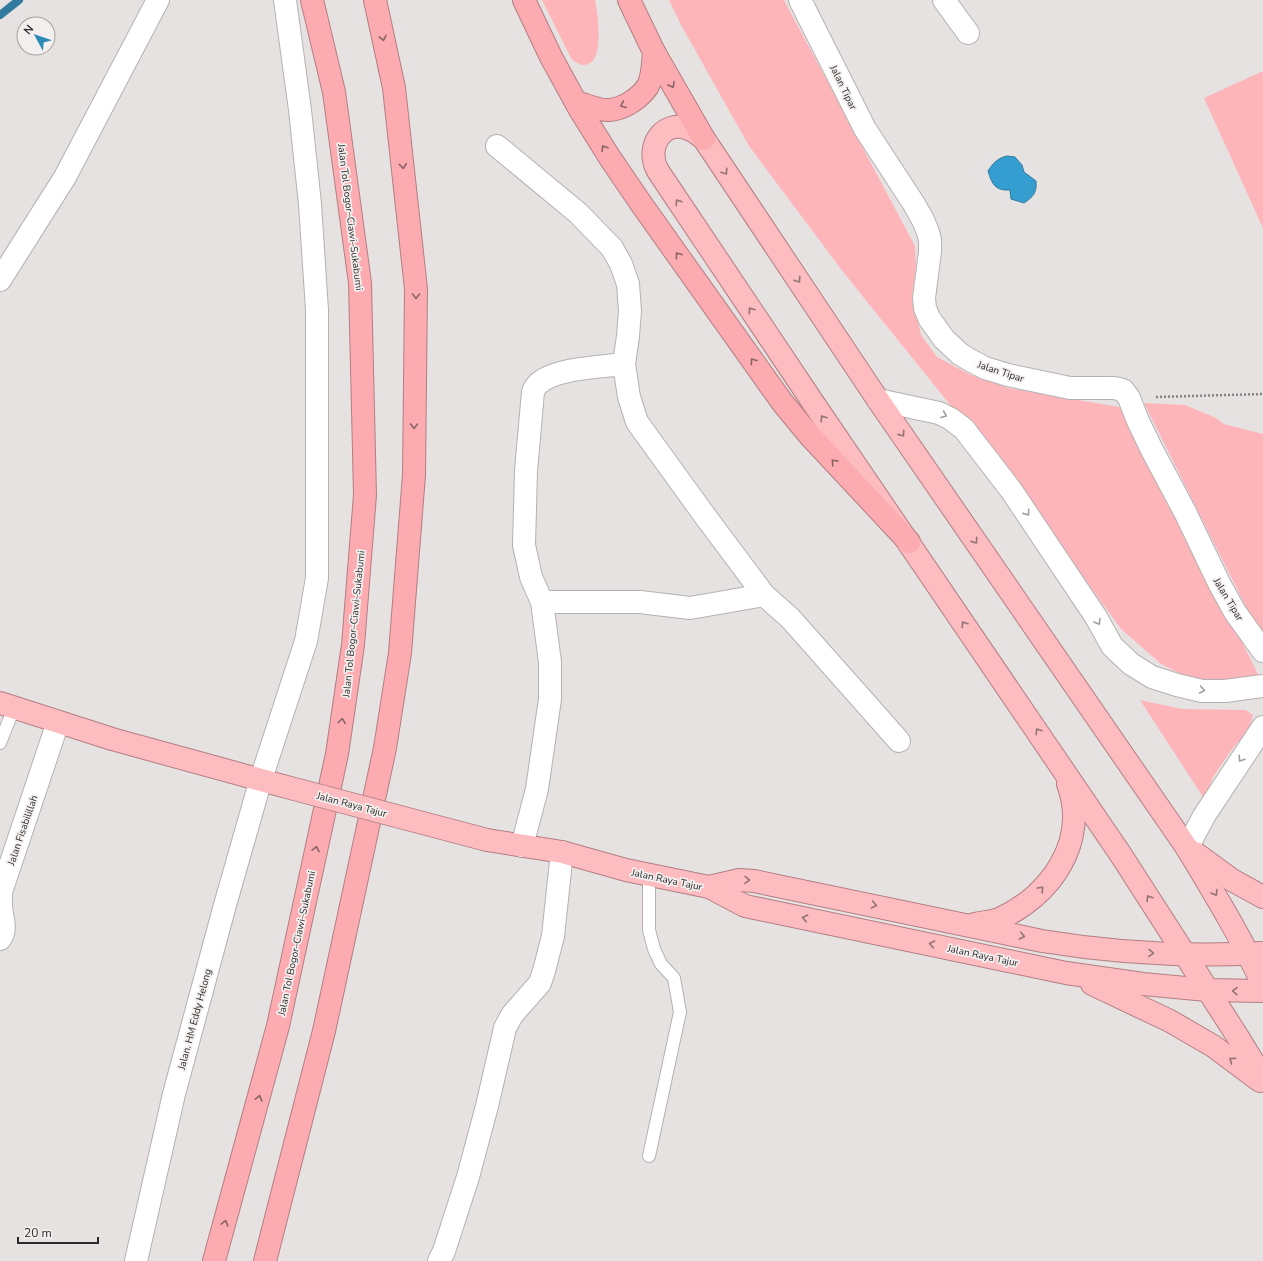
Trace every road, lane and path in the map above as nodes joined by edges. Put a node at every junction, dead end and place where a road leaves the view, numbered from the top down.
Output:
1 (158, 0) edge
2 (285, 0) edge
3 (312, 0) edge
4 (375, 0) edge
5 (524, 0) edge
6 (629, 0) edge
7 (800, 0) edge
8 (944, 0) edge
9 (968, 33) dead end
10 (654, 52) junction
11 (576, 102) junction
12 (704, 139) junction
13 (497, 146) dead end
14 (0, 280) edge
15 (624, 364) junction
16 (1263, 394) edge
17 (1130, 398) junction
18 (878, 400) junction
19 (909, 542) junction
20 (764, 595) junction
21 (542, 602) junction
22 (1263, 651) edge
23 (1263, 686) edge
24 (7, 705) edge
25 (58, 722) junction
26 (1263, 727) edge
27 (900, 741) dead end
28 (0, 743) edge
29 (1060, 763) junction
30 (261, 779) junction
31 (522, 846) junction
32 (1187, 848) junction
33 (562, 852) junction
34 (649, 875) junction
35 (709, 887) junction
36 (1263, 897) edge
37 (970, 925) junction
38 (0, 939) edge
39 (1184, 954) junction
40 (1256, 954) edge
41 (1066, 973) junction
42 (1263, 985) edge
43 (1207, 990) junction
44 (1263, 991) edge
45 (1263, 1078) edge
46 (1263, 1083) edge
47 (649, 1156) dead end
48 (136, 1261) edge
49 (214, 1261) edge
50 (265, 1261) edge
51 (439, 1261) edge

1 - 14 street
2 - 30 street, Jalan. HM Eddy Helong
49 -> 3 highway, Jalan Tol Bogor–Ciawi–Sukabumi
4 -> 50 highway
5 - 11 highway
6 - 10 highway
7 - 17 street, Jalan Tipar
8 - 9 street
10 -> 11 highway
10 -> 12 highway
19 -> 11 highway
12 -> 18 highway
19 -> 12 highway
13 - 15 street
15 - 20 street
15 - 21 street
16 - 17 path
17 - 22 street, Jalan Tipar
18 -> 23 street
18 -> 32 highway
29 -> 19 highway
20 - 21 street
20 - 27 street
21 - 31 street
24 - 25 highway, Jalan Raya Tajur
24 - 28 lane
25 - 30 highway, Jalan Raya Tajur
25 - 38 street, Jalan Fisabilillah
26 -> 32 street
37 -> 29 highway
39 -> 29 highway
30 - 31 highway, Jalan Raya Tajur, bridge
30 - 48 street, Jalan. HM Eddy Helong
31 - 33 highway, Jalan Raya Tajur
32 - 36 highway
32 -> 40 highway
33 - 34 highway, Jalan Raya Tajur
33 - 51 street
34 - 35 highway, Jalan Raya Tajur
34 - 47 lane
35 -> 37 highway, Jalan Raya Tajur
41 -> 35 highway, Jalan Raya Tajur
37 -> 39 highway, Jalan Raya Tajur
39 - 40 highway, Jalan Raya Tajur
39 - 43 highway
40 - 42 highway
41 - 43 highway, Jalan Raya Tajur
46 -> 41 highway
44 -> 43 highway, Jalan Raya Tajur
43 - 45 highway

